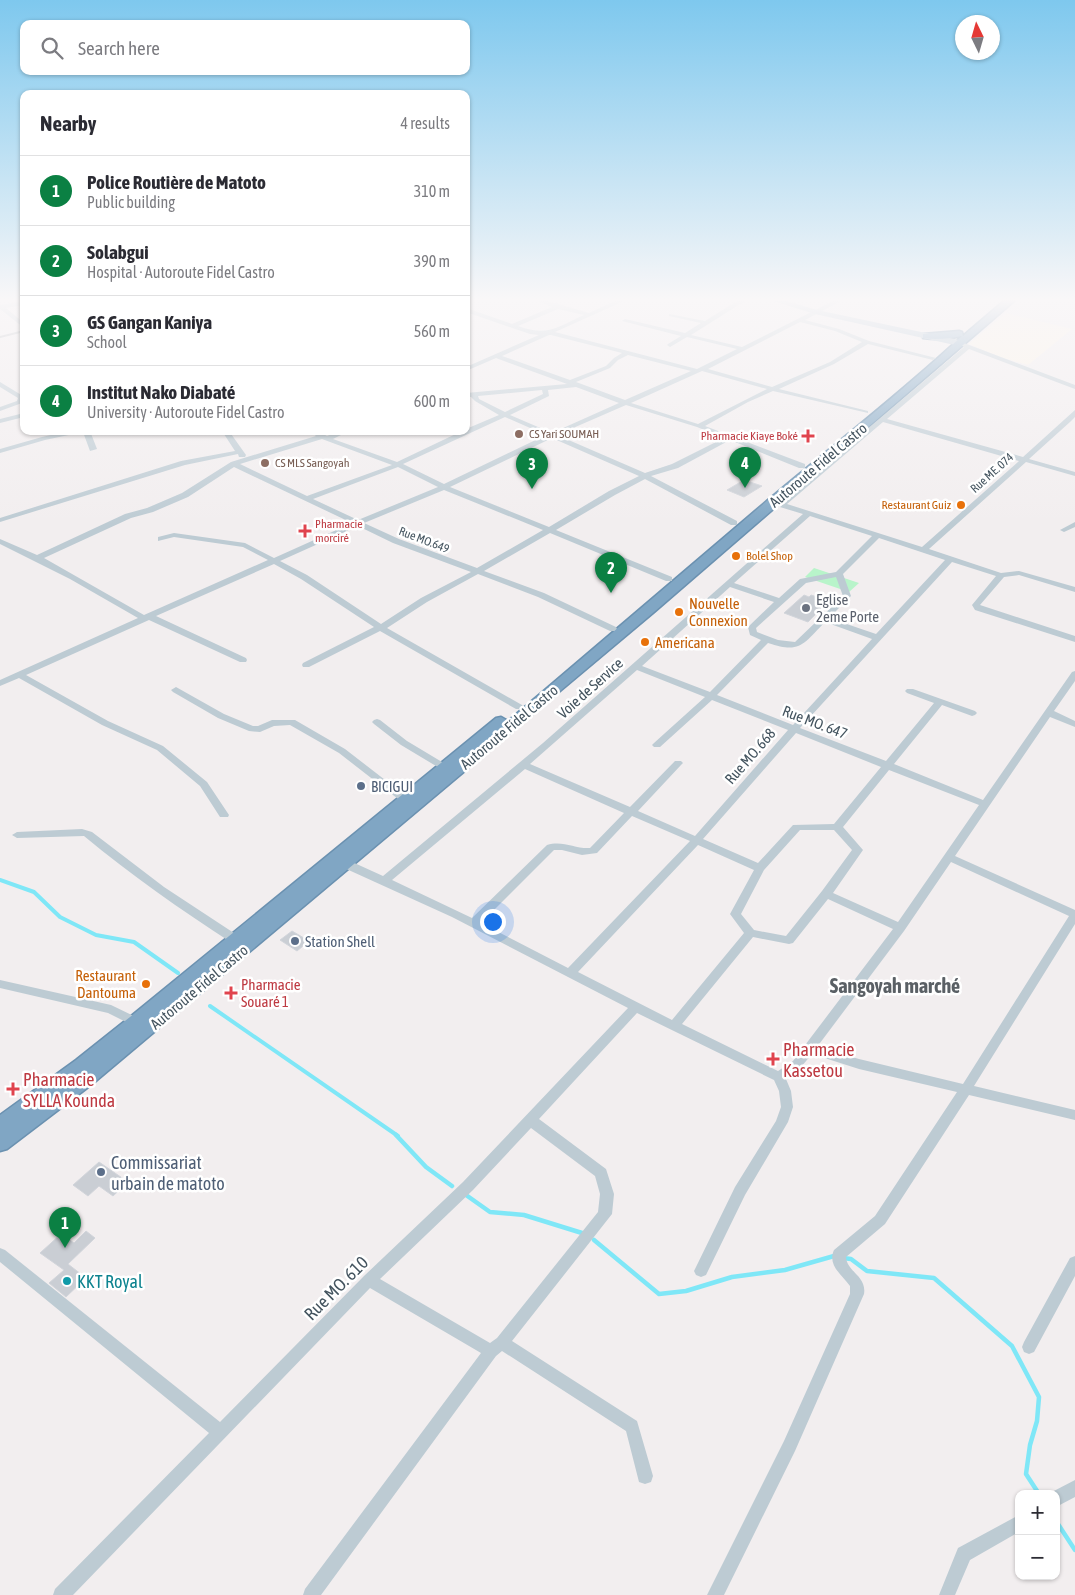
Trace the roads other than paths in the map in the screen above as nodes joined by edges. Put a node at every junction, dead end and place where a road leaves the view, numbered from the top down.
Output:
1 (552, 375) edge
2 (587, 375) edge
3 (688, 375) edge
4 (721, 375) edge
5 (803, 375) edge
6 (920, 375) edge
7 (926, 375) edge
8 (1044, 375) edge
9 (571, 382) junction
10 (0, 384) edge
11 (580, 385) junction
12 (1075, 387) edge
13 (915, 388) junction
14 (772, 389) junction
15 (545, 390) junction
16 (470, 394) edge
17 (20, 396) edge
18 (20, 402) edge
19 (626, 403) junction
20 (0, 409) edge
21 (866, 412) junction
22 (1075, 412) edge
23 (20, 415) edge
24 (505, 415) junction
25 (882, 420) junction
26 (0, 421) edge
27 (699, 426) junction
28 (470, 431) edge
29 (59, 435) edge
30 (88, 435) edge
31 (228, 435) edge
32 (319, 435) edge
33 (333, 435) edge
34 (461, 435) edge
35 (550, 436) junction
36 (857, 437) junction
37 (324, 438) junction
38 (729, 438) junction
39 (93, 449) dead end
40 (0, 451) edge
41 (239, 452) junction
42 (246, 460) junction
43 (1024, 460) junction
44 (235, 464) junction
45 (397, 464) junction
46 (802, 466) junction
47 (1075, 474) edge
48 (645, 476) junction
49 (444, 487) junction
50 (305, 499) junction
51 (778, 503) junction
52 (809, 513) junction
53 (0, 520) edge
54 (358, 523) junction
55 (734, 523) junction
56 (1075, 524) edge
57 (550, 529) junction
58 (1064, 530) dead end
59 (878, 535) junction
60 (161, 539) dead end
61 (0, 541) edge
62 (923, 550) junction
63 (36, 559) junction
64 (950, 559) junction
65 (274, 560) junction
66 (478, 571) junction
67 (839, 574) junction
68 (1001, 575) junction
69 (668, 579) junction
70 (728, 584) junction
71 (1075, 590) edge
72 (781, 602) junction
73 (145, 617) junction
74 (824, 619) junction
75 (382, 627) junction
76 (613, 629) junction
77 (878, 638) junction
78 (1075, 639) edge
79 (766, 640) junction
80 (243, 660) dead end
81 (306, 665) dead end
82 (635, 666) junction
83 (18, 674) junction
84 (1075, 674) edge
85 (0, 683) edge
86 (176, 690) dead end
87 (910, 691) dead end
88 (710, 697) junction
89 (940, 702) junction
90 (519, 707) junction
91 (1048, 712) junction
92 (972, 713) dead end
93 (377, 722) dead end
94 (1075, 724) edge
95 (793, 730) junction
96 (657, 745) dead end
97 (678, 763) dead end
98 (524, 765) junction
99 (887, 766) junction
100 (444, 768) junction
101 (406, 800) junction
102 (985, 804) junction
103 (630, 811) junction
104 (224, 815) dead end
105 (837, 827) junction
106 (17, 836) dead end
107 (697, 840) junction
108 (948, 857) junction
109 (346, 864) junction
110 (760, 868) junction
111 (385, 880) junction
112 (826, 894) junction
113 (1075, 915) edge
114 (474, 923) junction
115 (900, 928) junction
116 (750, 933) junction
117 (236, 940) junction
118 (571, 972) junction
119 (0, 984) edge
120 (636, 1007) junction
121 (136, 1022) junction
122 (675, 1025) junction
123 (809, 1049) junction
124 (778, 1077) junction
125 (966, 1089) junction
126 (1075, 1114) edge
127 (530, 1120) junction
128 (0, 1124) edge
129 (0, 1143) edge
130 (0, 1254) edge
131 (1075, 1262) edge
132 (701, 1271) dead end
133 (369, 1280) junction
134 (497, 1347) junction
135 (1029, 1347) dead end
136 (220, 1432) junction
137 (645, 1476) dead end
138 (1075, 1488) edge
139 (1060, 1497) edge
140 (1015, 1525) edge
141 (61, 1595) edge
142 (310, 1595) edge
143 (715, 1595) edge
144 (948, 1595) edge

1 - 9 street
2 - 9 street
3 - 19 street
4 - 14 street
5 - 14 street
6 - 21 highway, Autoroute Fidel Castro
7 - 13 highway, Autoroute Fidel Castro
8 - 12 street
9 - 11 street
10 - 17 street
11 - 15 street
11 - 19 street
13 - 25 street
13 - 36 highway, Autoroute Fidel Castro
14 - 21 street
14 - 27 street
15 - 16 street
15 - 24 street
16 - 24 street
18 - 20 street
19 - 27 street
19 - 35 street
21 - 46 highway, Autoroute Fidel Castro
22 - 43 street, Rue ME. 074
23 - 26 street
24 - 28 street
24 - 35 street
25 - 36 street
25 - 43 street
27 - 38 street
29 - 40 street
30 - 39 street
31 - 41 street
32 - 37 street
33 - 37 street
34 - 45 street
35 - 48 street
35 - 49 street
36 - 51 highway, Autoroute Fidel Castro
37 - 42 street
37 - 45 street
38 - 46 street
38 - 48 street
41 - 42 street
41 - 53 street
42 - 44 street
43 - 47 street
43 - 62 street, Rue ME. 074
44 - 50 street, Rue MO.649
44 - 63 street
45 - 49 street
45 - 50 street
46 - 55 highway, Autoroute Fidel Castro
48 - 55 street
48 - 57 street
49 - 54 street
49 - 57 street
50 - 54 street, Rue MO.649
51 - 52 street
51 - 109 highway, Autoroute Fidel Castro
52 - 59 street
52 - 70 street, Voie de Service
54 - 65 street
54 - 66 street, Rue MO.649
55 - 69 highway, Autoroute Fidel Castro
56 - 58 street
57 - 66 street
57 - 69 street
59 - 62 street
59 - 67 street
60 - 65 street
61 - 63 street
62 - 64 street
63 - 73 street
64 - 68 street
64 - 77 street, Rue MO. 668
65 - 73 street
65 - 75 street
66 - 75 street
66 - 76 street, Rue MO.649
67 - 72 street
67 - 74 street
68 - 71 street
68 - 78 street
69 - 76 highway, Autoroute Fidel Castro
70 - 72 street
70 - 82 street, Voie de Service
72 - 79 street
73 - 80 street
73 - 83 street
74 - 77 street
74 - 79 street
75 - 81 street
75 - 90 street
76 - 90 highway, Autoroute Fidel Castro
77 - 95 street, Rue MO. 668
79 - 88 street
82 - 88 street, Rue MO. 647
82 - 98 street, Voie de Service
83 - 85 street
83 - 104 street
84 - 91 street
86 - 101 street
87 - 89 street
88 - 95 street, Rue MO. 647
88 - 96 street
89 - 92 street
89 - 99 street
90 - 100 highway, Autoroute Fidel Castro
91 - 94 street
91 - 102 street
93 - 100 street
95 - 99 street, Rue MO. 647
95 - 107 street, Rue MO. 668
97 - 103 street
98 - 103 street
98 - 111 street, Voie de Service
99 - 102 street, Rue MO. 647
99 - 105 street
100 - 101 highway, Autoroute Fidel Castro
101 - 117 highway, Autoroute Fidel Castro
102 - 108 street
103 - 107 street
103 - 114 street
105 - 110 street
105 - 112 street
106 - 117 street
107 - 110 street
107 - 118 street, Rue MO. 668
108 - 113 street
108 - 115 street
109 - 111 street
109 - 129 highway, Autoroute Fidel Castro
110 - 116 street
111 - 114 street
112 - 115 street
112 - 116 street
113 - 125 street
114 - 118 street
115 - 123 street
116 - 122 street
117 - 121 highway, Autoroute Fidel Castro
118 - 120 street
119 - 121 street
120 - 122 street
120 - 127 street, Rue MO. 610
121 - 128 highway, Autoroute Fidel Castro
122 - 124 street
123 - 124 street
123 - 125 street
124 - 132 street
125 - 126 street
125 - 143 street
127 - 133 street, Rue MO. 610
127 - 134 street
130 - 136 street
131 - 135 street
133 - 134 street
133 - 136 street, Rue MO. 610
134 - 137 street
134 - 142 street
136 - 141 street, Rue MO. 610
138 - 139 street
140 - 144 street

